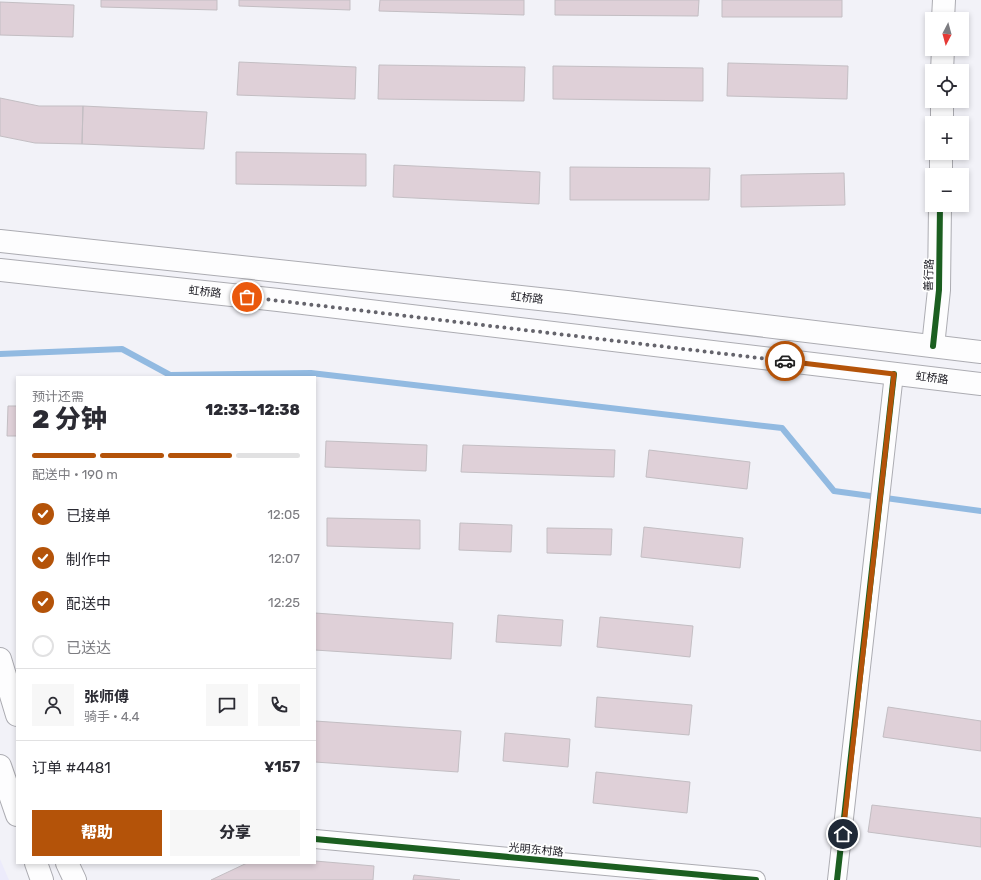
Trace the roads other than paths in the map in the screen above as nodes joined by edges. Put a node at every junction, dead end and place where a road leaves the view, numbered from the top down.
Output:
1 (944, 0) edge
2 (943, 12) edge
3 (940, 212) edge
4 (0, 241) edge
5 (0, 270) edge
6 (933, 346) junction
7 (981, 352) edge
8 (894, 374) junction
9 (981, 384) edge
10 (0, 659) edge
11 (16, 713) edge
12 (0, 766) edge
13 (16, 812) edge
14 (316, 839) edge
15 (36, 864) edge
16 (67, 864) edge
17 (42, 880) edge
18 (75, 880) edge
19 (756, 880) edge
20 (837, 880) edge

1 - 2 main road
3 - 6 main road, 善行路
4 - 6 main road, 虹桥路
5 - 8 main road, 虹桥路
6 - 7 main road, 虹桥路
8 - 9 main road, 虹桥路
8 - 20 street
10 - 11 main road
12 - 13 main road
14 - 19 street, 光明东村路
15 - 17 main road
16 - 18 main road

